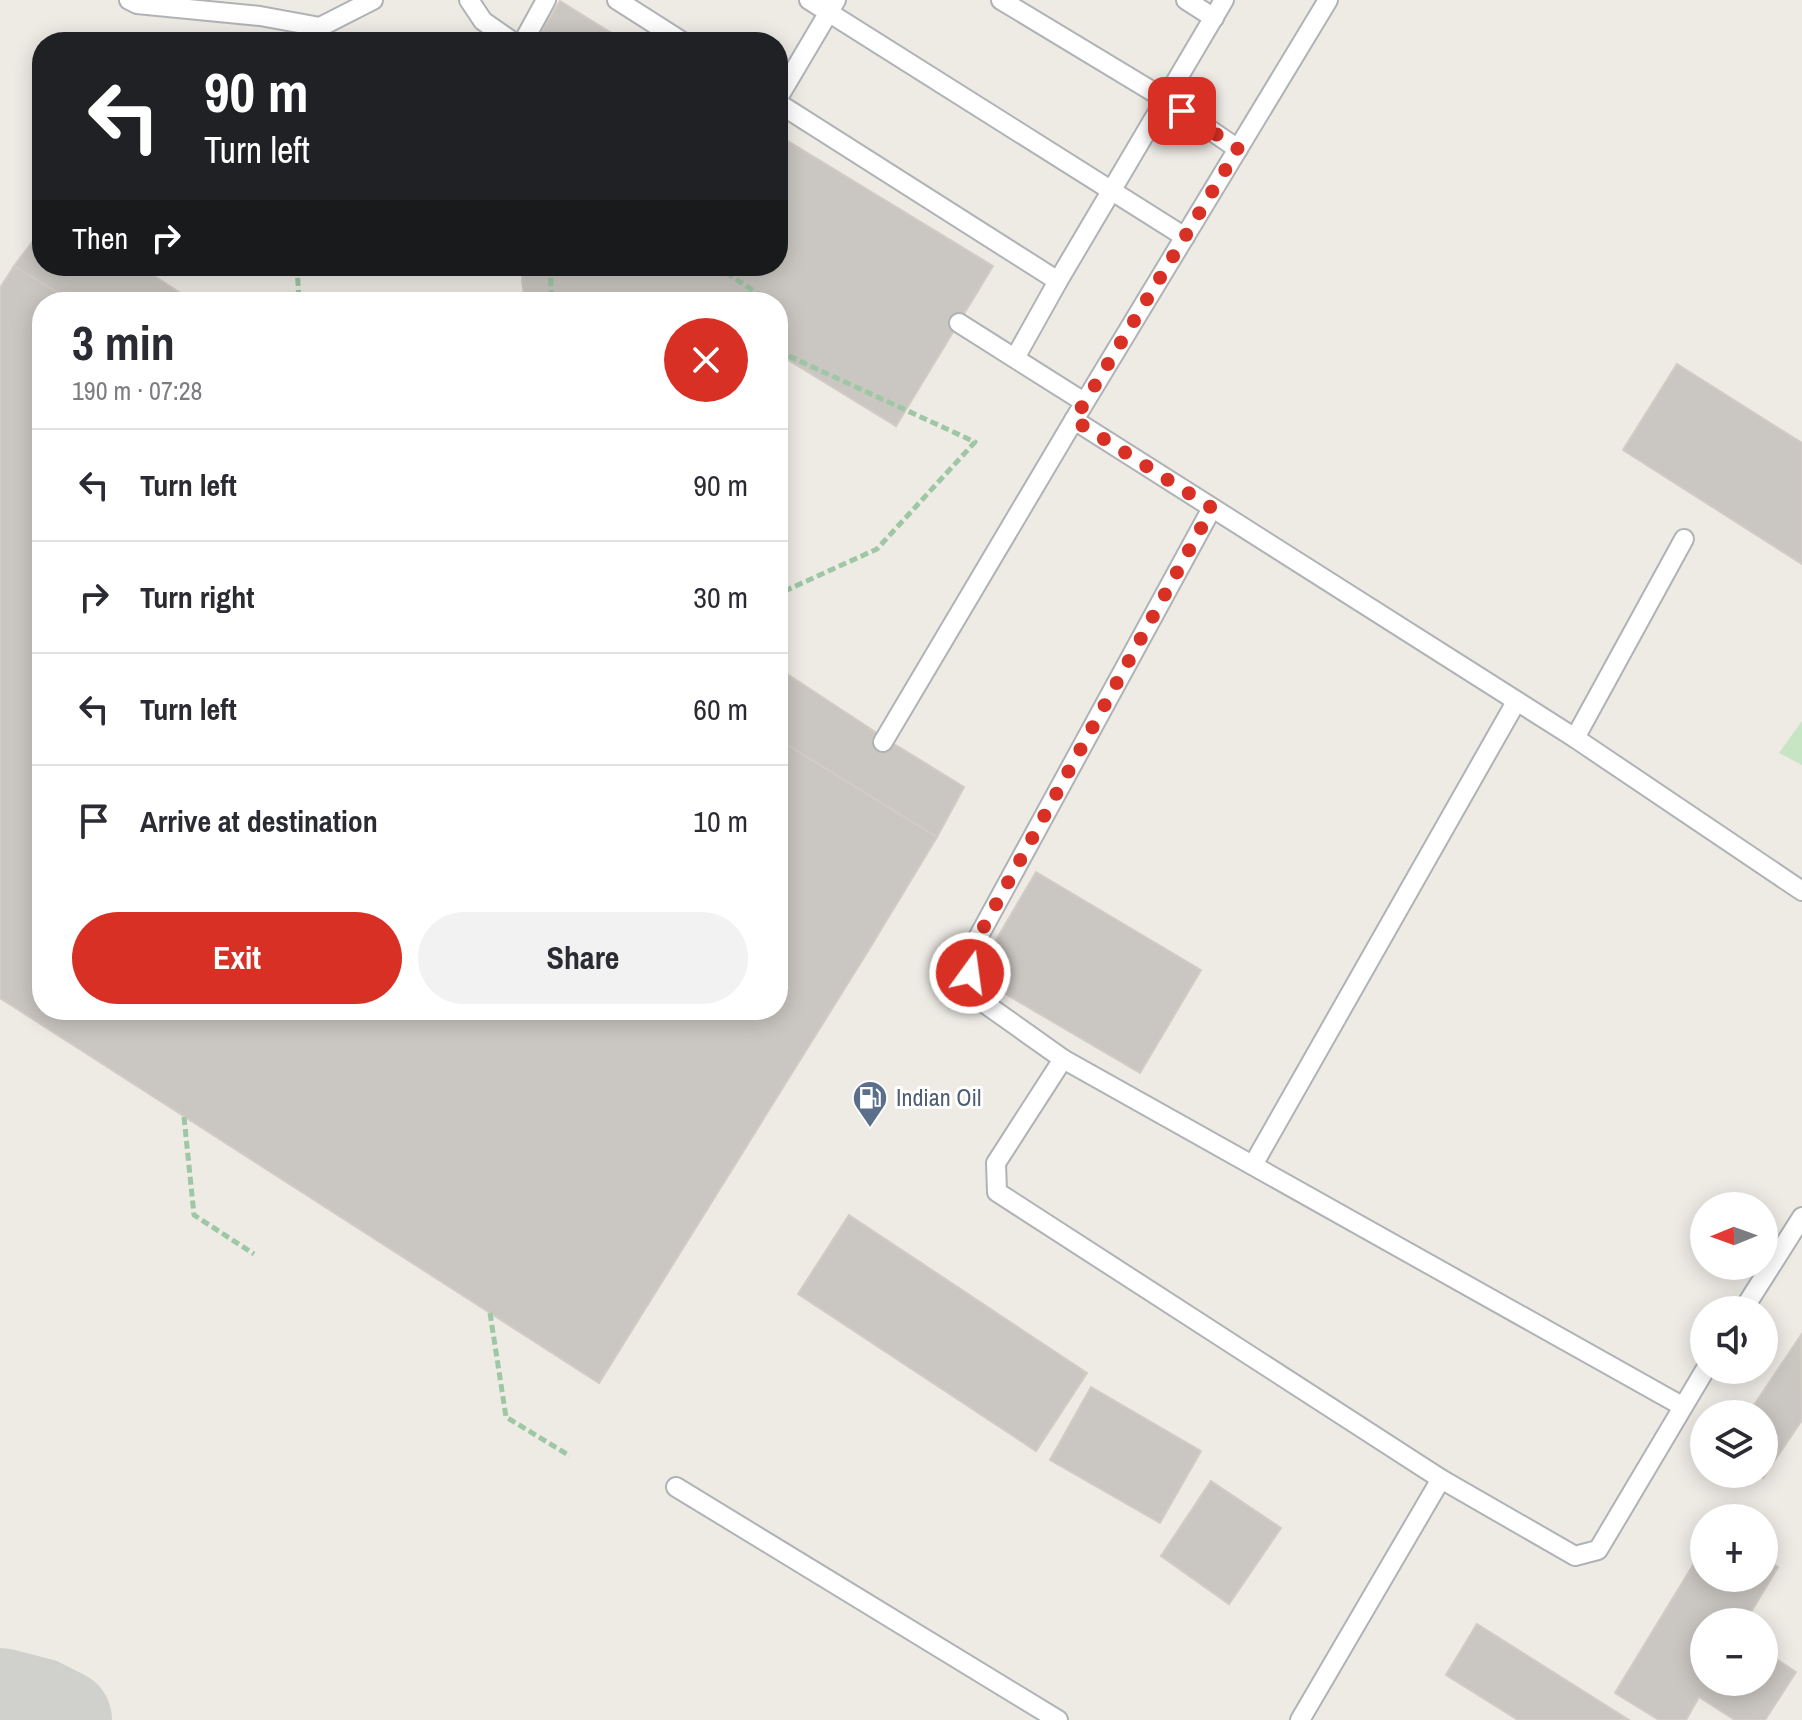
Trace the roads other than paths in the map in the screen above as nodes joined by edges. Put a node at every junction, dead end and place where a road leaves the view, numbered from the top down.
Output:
1 (129, 0) edge
2 (373, 0) edge
3 (469, 0) edge
4 (546, 0) edge
5 (617, 0) edge
6 (809, 0) edge
7 (1001, 0) edge
8 (1186, 0) edge
9 (1224, 0) edge
10 (1328, 0) edge
11 (832, 6) edge
12 (1214, 18) junction
13 (320, 27) junction
14 (316, 32) edge
15 (499, 32) edge
16 (528, 32) edge
17 (667, 32) edge
18 (788, 83) edge
19 (1165, 99) junction
20 (788, 106) edge
21 (1238, 149) junction
22 (1110, 189) junction
23 (1185, 237) junction
24 (1058, 281) junction
25 (959, 323) dead end
26 (1015, 358) junction
27 (1084, 402) junction
28 (1074, 420) junction
29 (1212, 508) junction
30 (1684, 539) dead end
31 (1516, 702) junction
32 (1575, 738) junction
33 (883, 742) dead end
34 (1802, 891) edge
35 (1063, 1059) junction
36 (1253, 1165) junction
37 (1802, 1217) edge
38 (1752, 1296) edge
39 (1696, 1384) edge
40 (1682, 1406) junction
41 (1441, 1479) junction
42 (676, 1487) dead end
43 (1058, 1720) edge
44 (1300, 1720) edge

1 - 13 lane
2 - 13 lane
3 - 15 lane
4 - 16 lane
5 - 17 lane
6 - 11 lane
7 - 19 lane
8 - 12 lane
9 - 12 lane
10 - 21 lane
11 - 18 lane
11 - 22 lane
12 - 19 lane
13 - 14 lane
19 - 21 lane
19 - 22 lane
20 - 24 lane
21 - 23 lane
22 - 23 lane
22 - 24 lane
23 - 27 lane
24 - 26 lane
25 - 26 lane
26 - 27 lane
27 - 28 lane
28 - 29 lane
28 - 33 lane
29 - 31 lane
29 - 35 lane
30 - 32 lane
31 - 32 lane
31 - 36 lane
32 - 34 lane
35 - 36 lane
35 - 41 lane
36 - 40 lane
37 - 38 lane
39 - 40 lane
40 - 41 lane
41 - 44 lane
42 - 43 lane

